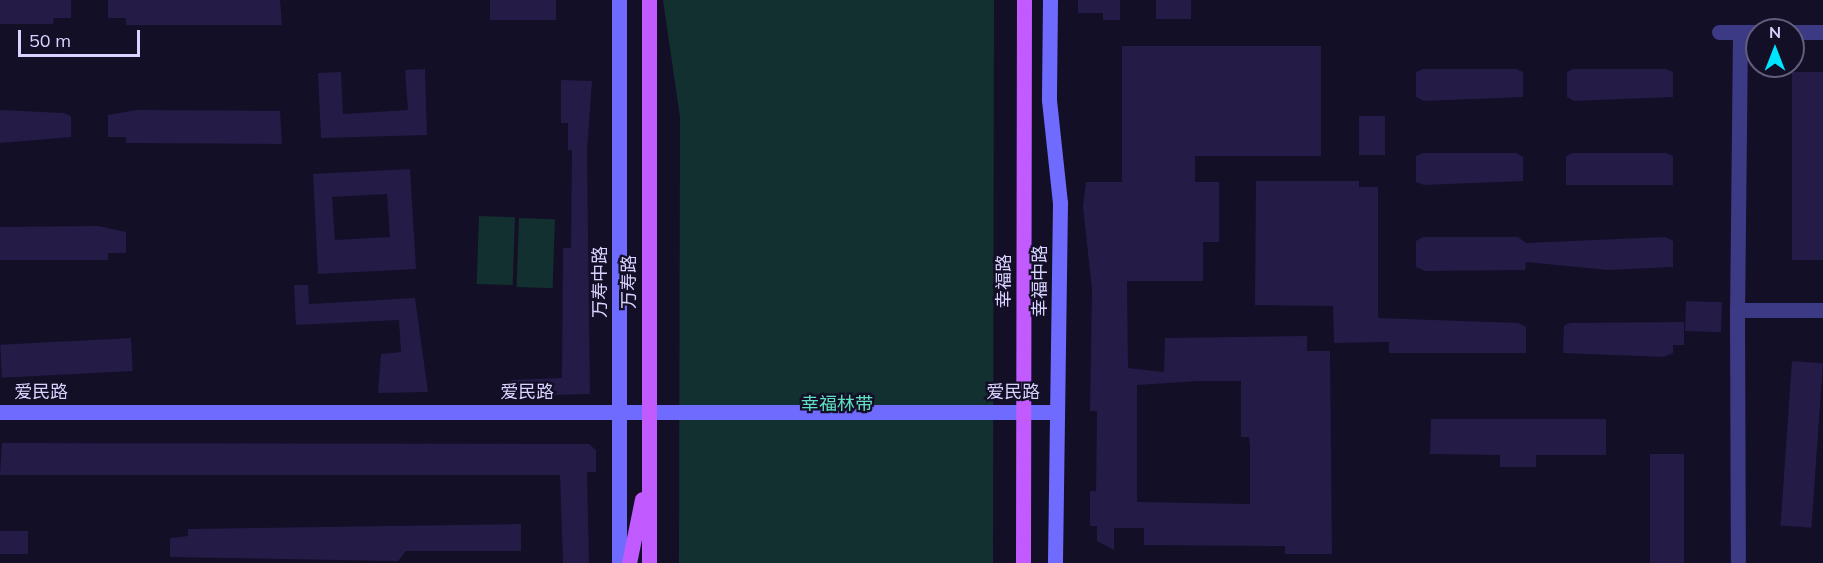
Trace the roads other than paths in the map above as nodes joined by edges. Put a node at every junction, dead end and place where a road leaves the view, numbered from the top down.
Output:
1 (619, 0) edge
2 (648, 0) edge
3 (1024, 0) edge
4 (1050, 0) edge
5 (1719, 32) dead end
6 (1740, 32) junction
7 (1745, 32) edge
8 (1805, 32) edge
9 (1823, 32) edge
10 (1737, 310) junction
11 (1823, 310) edge
12 (0, 412) edge
13 (619, 412) junction
14 (649, 412) junction
15 (1023, 412) junction
16 (1054, 412) junction
17 (649, 466) junction
18 (619, 563) edge
19 (629, 563) edge
20 (649, 563) edge
21 (1023, 563) edge
22 (1055, 563) edge
23 (1738, 563) edge

1 - 13 main road, 万寿中路
2 - 14 main road, 万寿路
3 - 15 main road, 幸福路
4 - 16 main road, 幸福中路
5 - 6 street
6 - 7 street
6 - 10 street
8 - 9 street
10 - 11 street
10 - 23 street
12 - 13 main road, 爱民路
13 - 14 main road, 爱民路
13 - 18 main road, 万寿中路
14 - 15 main road, 爱民路
14 - 17 main road, 万寿路
15 - 16 main road, 爱民路
15 - 21 main road, 幸福路
16 - 22 main road, 幸福中路
17 - 19 main road
17 - 20 main road, 万寿路

